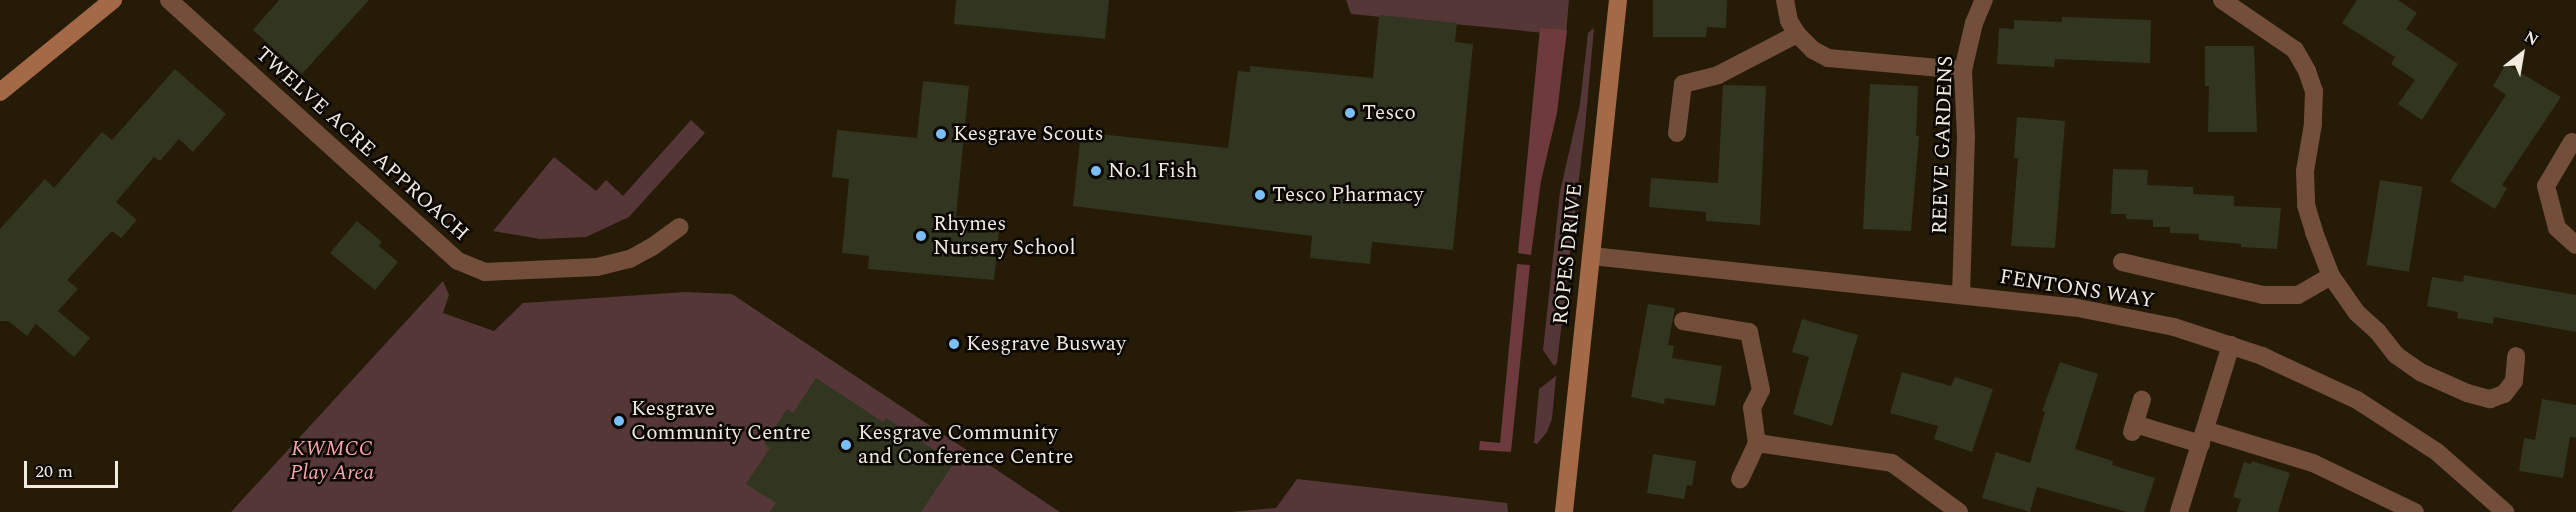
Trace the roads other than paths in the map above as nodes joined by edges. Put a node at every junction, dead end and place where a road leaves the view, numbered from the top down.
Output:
1 (113, 0) edge
2 (169, 0) edge
3 (1618, 0) edge
4 (1785, 0) edge
5 (1984, 0) edge
6 (2222, 0) edge
7 (1797, 34) junction
8 (1963, 70) junction
9 (0, 92) edge
10 (1677, 133) dead end
11 (2572, 142) dead end
12 (680, 227) dead end
13 (2576, 245) edge
14 (1592, 256) junction
15 (2122, 262) dead end
16 (2331, 276) junction
17 (1961, 295) junction
18 (1683, 321) dead end
19 (2231, 345) junction
20 (2516, 356) dead end
21 (2142, 400) dead end
22 (2203, 437) junction
23 (1757, 443) junction
24 (1740, 479) dead end
25 (1564, 512) edge
26 (1959, 512) edge
27 (2179, 512) edge
28 (2415, 512) edge
29 (2505, 512) edge

1 - 9 street
2 - 12 street, TWELVE ACRE APPROACH
3 - 14 street, ROPES DRIVE
4 - 7 street
5 - 8 street, REEVE GARDENS
6 - 16 street
7 - 8 street
7 - 10 street
8 - 17 street, REEVE GARDENS
11 - 13 street
14 - 17 street, FENTONS WAY
14 - 25 street, ROPES DRIVE
15 - 16 street
16 - 20 street
17 - 19 street, FENTONS WAY
18 - 23 street
19 - 22 street
19 - 29 street, FENTONS WAY
21 - 22 street
22 - 27 street
22 - 28 street
23 - 24 street
23 - 26 street

